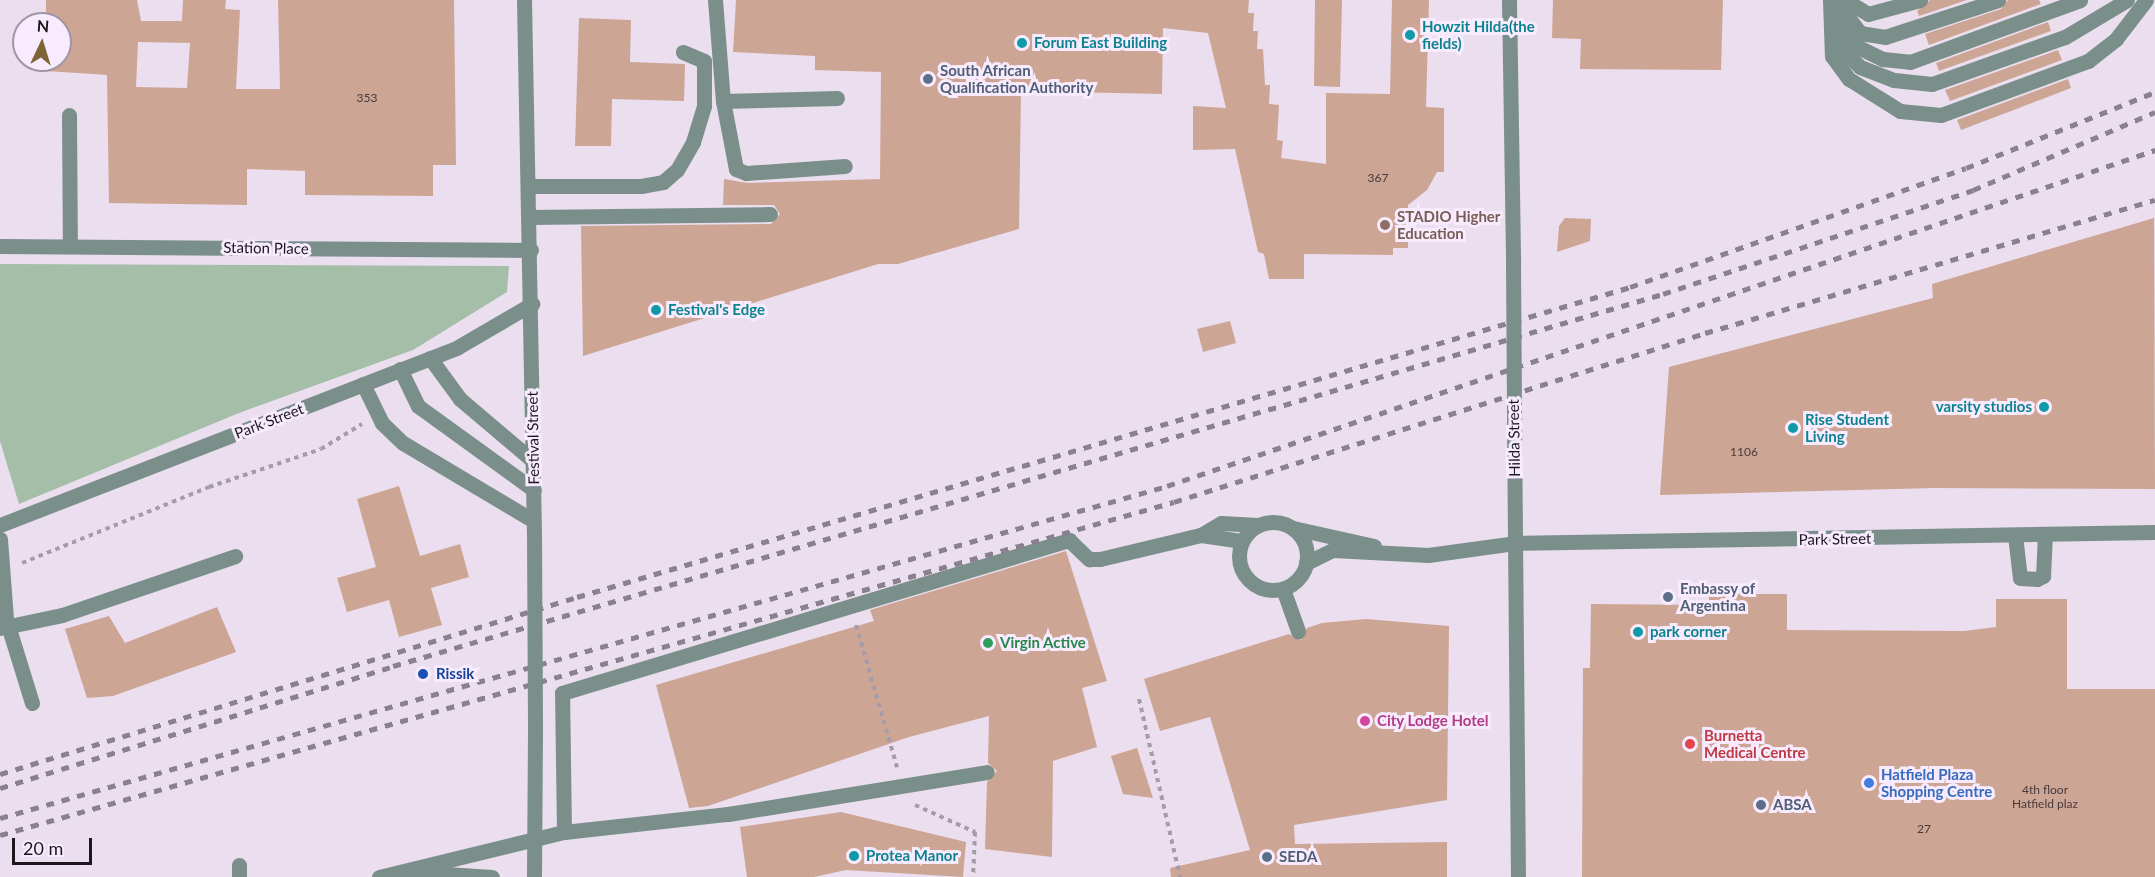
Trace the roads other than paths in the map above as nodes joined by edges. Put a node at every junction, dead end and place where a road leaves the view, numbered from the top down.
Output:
1 (524, 0) edge
2 (715, 0) edge
3 (1509, 0) edge
4 (1834, 0) edge
5 (1845, 0) edge
6 (1920, 0) edge
7 (1998, 0) edge
8 (2080, 0) edge
9 (2127, 0) edge
10 (2146, 0) edge
11 (683, 52) dead end
12 (837, 98) dead end
13 (723, 101) junction
14 (69, 115) dead end
15 (845, 166) dead end
16 (529, 186) junction
17 (770, 214) dead end
18 (530, 217) junction
19 (0, 246) edge
20 (70, 246) junction
21 (531, 250) junction
22 (532, 304) junction
23 (430, 358) junction
24 (400, 369) junction
25 (363, 384) junction
26 (533, 461) junction
27 (534, 490) junction
28 (0, 525) edge
29 (1258, 525) junction
30 (534, 527) junction
31 (1293, 528) junction
32 (2155, 532) edge
33 (2045, 534) junction
34 (1202, 535) junction
35 (2015, 535) junction
36 (0, 539) edge
37 (1241, 541) junction
38 (1516, 543) junction
39 (1385, 551) junction
40 (235, 556) dead end
41 (1306, 563) junction
42 (1283, 589) junction
43 (4, 628) edge
44 (1298, 631) dead end
45 (32, 703) dead end
46 (987, 772) dead end
47 (564, 832) junction
48 (534, 840) junction
49 (406, 870) junction
50 (379, 877) edge
51 (492, 877) edge
52 (534, 877) edge
53 (1518, 877) edge

1 - 16 street, Festival Street
2 - 13 street
3 - 38 street, Hilda Street, bridge
4 - 7 street
4 - 8 street
4 - 9 street
4 - 10 street
5 - 6 street
11 - 16 street
12 - 13 street
13 - 15 street
14 - 20 street
16 - 18 street, Festival Street
17 - 18 street
18 - 21 street, Festival Street
19 - 20 street, Station Place
20 - 21 street, Station Place
21 - 22 street, Festival Street
22 - 23 street, Park Street
22 - 26 street, Festival Street
23 - 24 street, Park Street
23 - 26 street
24 - 25 street, Park Street
24 - 27 street
25 - 28 street, Park Street
25 - 30 street
26 - 27 street, Festival Street
27 - 30 street, Festival Street
29 - 31 street
29 - 34 street
29 - 37 street
30 - 48 street, Festival Street, bridge
31 - 39 street
31 - 41 street
32 - 33 street, Park Street
33 - 35 street, Park Street
33 - 35 street
34 - 37 street
34 - 47 street
35 - 38 street, Park Street
36 - 43 street
37 - 42 street
38 - 39 street, Park Street
38 - 53 street, Hilda Street
39 - 41 street
40 - 43 street
41 - 42 street
42 - 44 street
43 - 45 street
46 - 47 street
47 - 48 street
48 - 49 street
48 - 52 street, Festival Street
49 - 50 street
49 - 51 street

